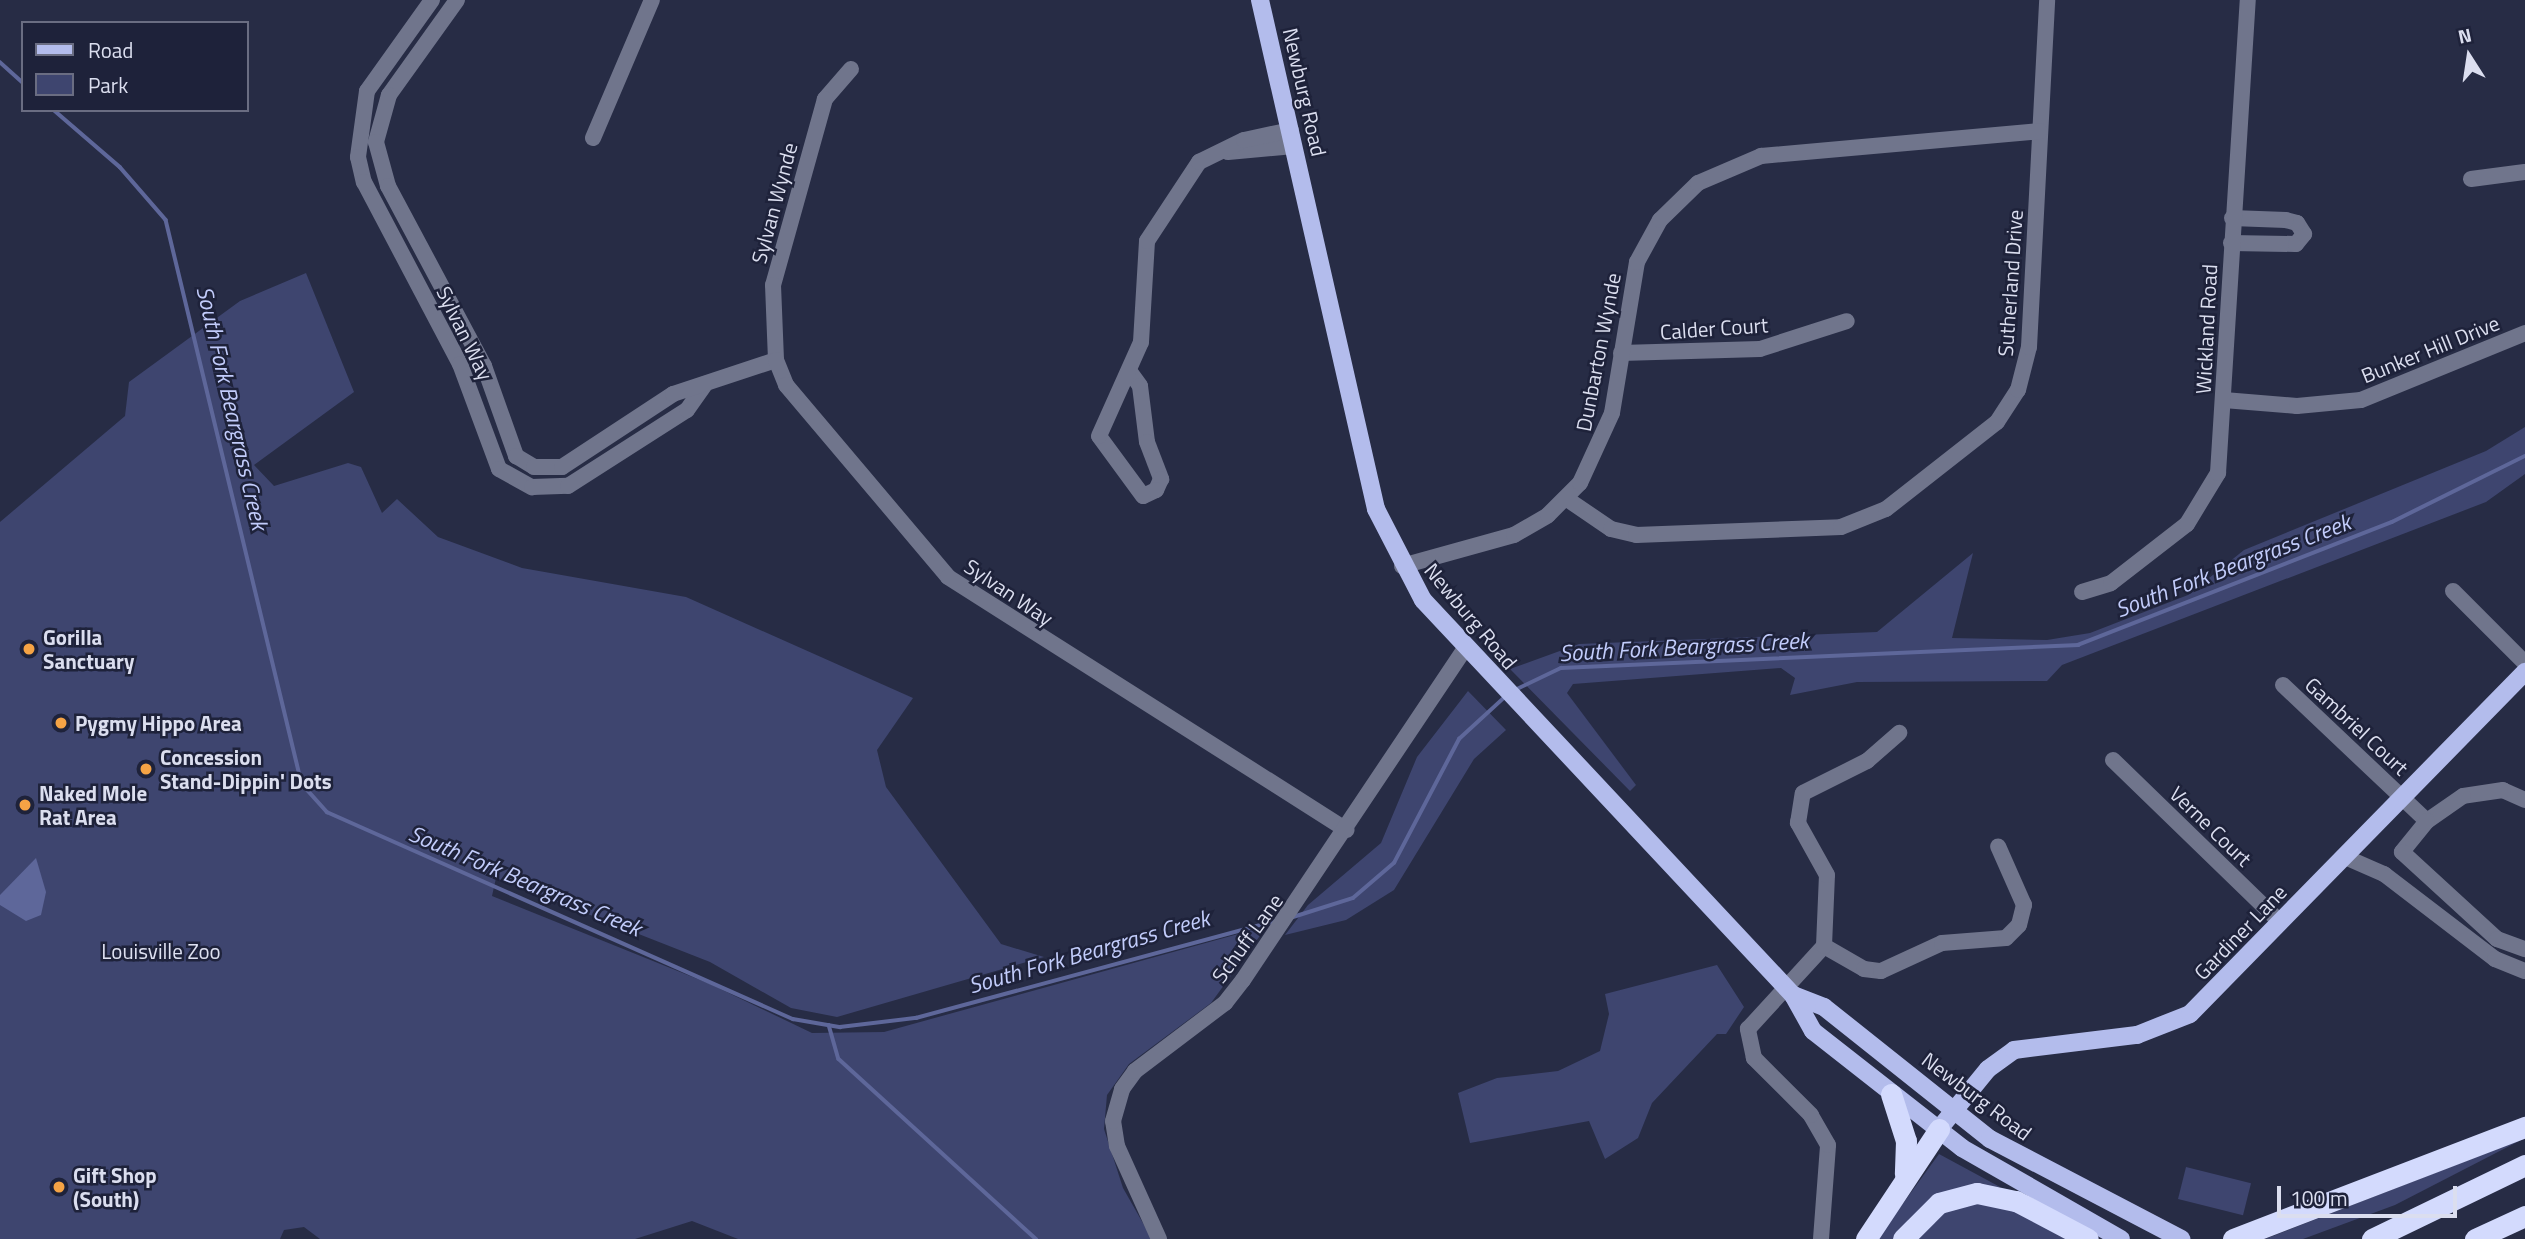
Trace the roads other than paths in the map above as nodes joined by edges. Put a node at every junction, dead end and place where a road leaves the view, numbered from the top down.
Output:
1 (432, 0) edge
2 (457, 0) edge
3 (652, 0) edge
4 (1260, 0) edge
5 (2047, 0) edge
6 (2248, 0) edge
7 (850, 69) dead end
8 (2040, 131) junction
9 (593, 138) dead end
10 (1293, 138) junction
11 (2525, 172) edge
12 (2471, 179) dead end
13 (2232, 218) junction
14 (2231, 243) junction
15 (1847, 321) dead end
16 (2525, 333) edge
17 (1621, 353) junction
18 (776, 360) junction
19 (1130, 372) junction
20 (705, 384) junction
21 (2224, 400) junction
22 (501, 424) junction
23 (482, 430) junction
24 (1567, 499) junction
25 (1402, 566) junction
26 (2453, 591) dead end
27 (2082, 592) dead end
28 (1465, 649) junction
29 (2525, 663) edge
30 (2525, 672) edge
31 (2283, 685) dead end
32 (1899, 733) dead end
33 (2113, 760) dead end
34 (2402, 798) junction
35 (2525, 800) edge
36 (2427, 821) junction
37 (1346, 830) junction
38 (1997, 846) dead end
39 (2345, 857) junction
40 (2280, 922) junction
41 (1824, 946) junction
42 (2525, 949) edge
43 (2525, 971) edge
44 (1788, 990) junction
45 (1891, 1094) junction
46 (1955, 1108) junction
47 (2525, 1127) edge
48 (1939, 1129) junction
49 (2525, 1165) edge
50 (1905, 1174) junction
51 (2525, 1216) edge
52 (1158, 1239) edge
53 (1821, 1239) edge
54 (1866, 1239) edge
55 (1903, 1239) edge
56 (2088, 1239) edge
57 (2122, 1239) edge
58 (2181, 1239) edge
59 (2233, 1239) edge
60 (2372, 1239) edge
61 (2475, 1239) edge

1 - 23 street, Sylvan Way
2 - 22 street, Sylvan Way
3 - 9 street
4 - 10 main road, Newburg Road
5 - 8 street, Sutherland Drive
6 - 13 street, Wickland Road
7 - 18 street, Sylvan Wynde
8 - 17 street, Dunbarton Wynde
8 - 24 street, Sutherland Drive
10 - 19 street
10 - 25 main road, Newburg Road
11 - 12 street
13 - 14 street, Wickland Road
13 - 14 street
14 - 21 street, Wickland Road
15 - 17 street, Calder Court
16 - 21 street, Bunker Hill Drive
17 - 24 street, Dunbarton Wynde
18 - 20 street, Sylvan Way
18 - 37 street, Sylvan Way
19 - 19 street
20 - 22 street, Sylvan Way
20 - 23 street, Sylvan Way
21 - 27 street, Wickland Road
22 - 23 street
24 - 25 street, Dunbarton Wynde
25 - 28 main road, Newburg Road
26 - 29 street
28 - 37 street, Schuff Lane
28 - 44 main road, Newburg Road
30 - 34 main road, Gardiner Lane
31 - 34 street, Gambriel Court
32 - 41 street
33 - 40 street, Verne Court
34 - 36 street, Gambriel Court
34 - 39 main road, Gardiner Lane
35 - 36 street
36 - 42 street
37 - 52 street, Schuff Lane
38 - 41 street
39 - 40 main road, Gardiner Lane
39 - 43 street
40 - 46 main road, Gardiner Lane
41 - 44 street
44 - 45 main road, Newburg Road
44 - 46 main road, Newburg Road
44 - 53 street
45 - 48 main road, Newburg Road
45 - 50 highway
46 - 48 main road, Gardiner Lane
46 - 58 main road, Newburg Road
47 - 59 highway
48 - 50 highway
48 - 57 main road, Newburg Road
49 - 60 highway
50 - 54 highway
51 - 61 highway
55 - 56 highway

